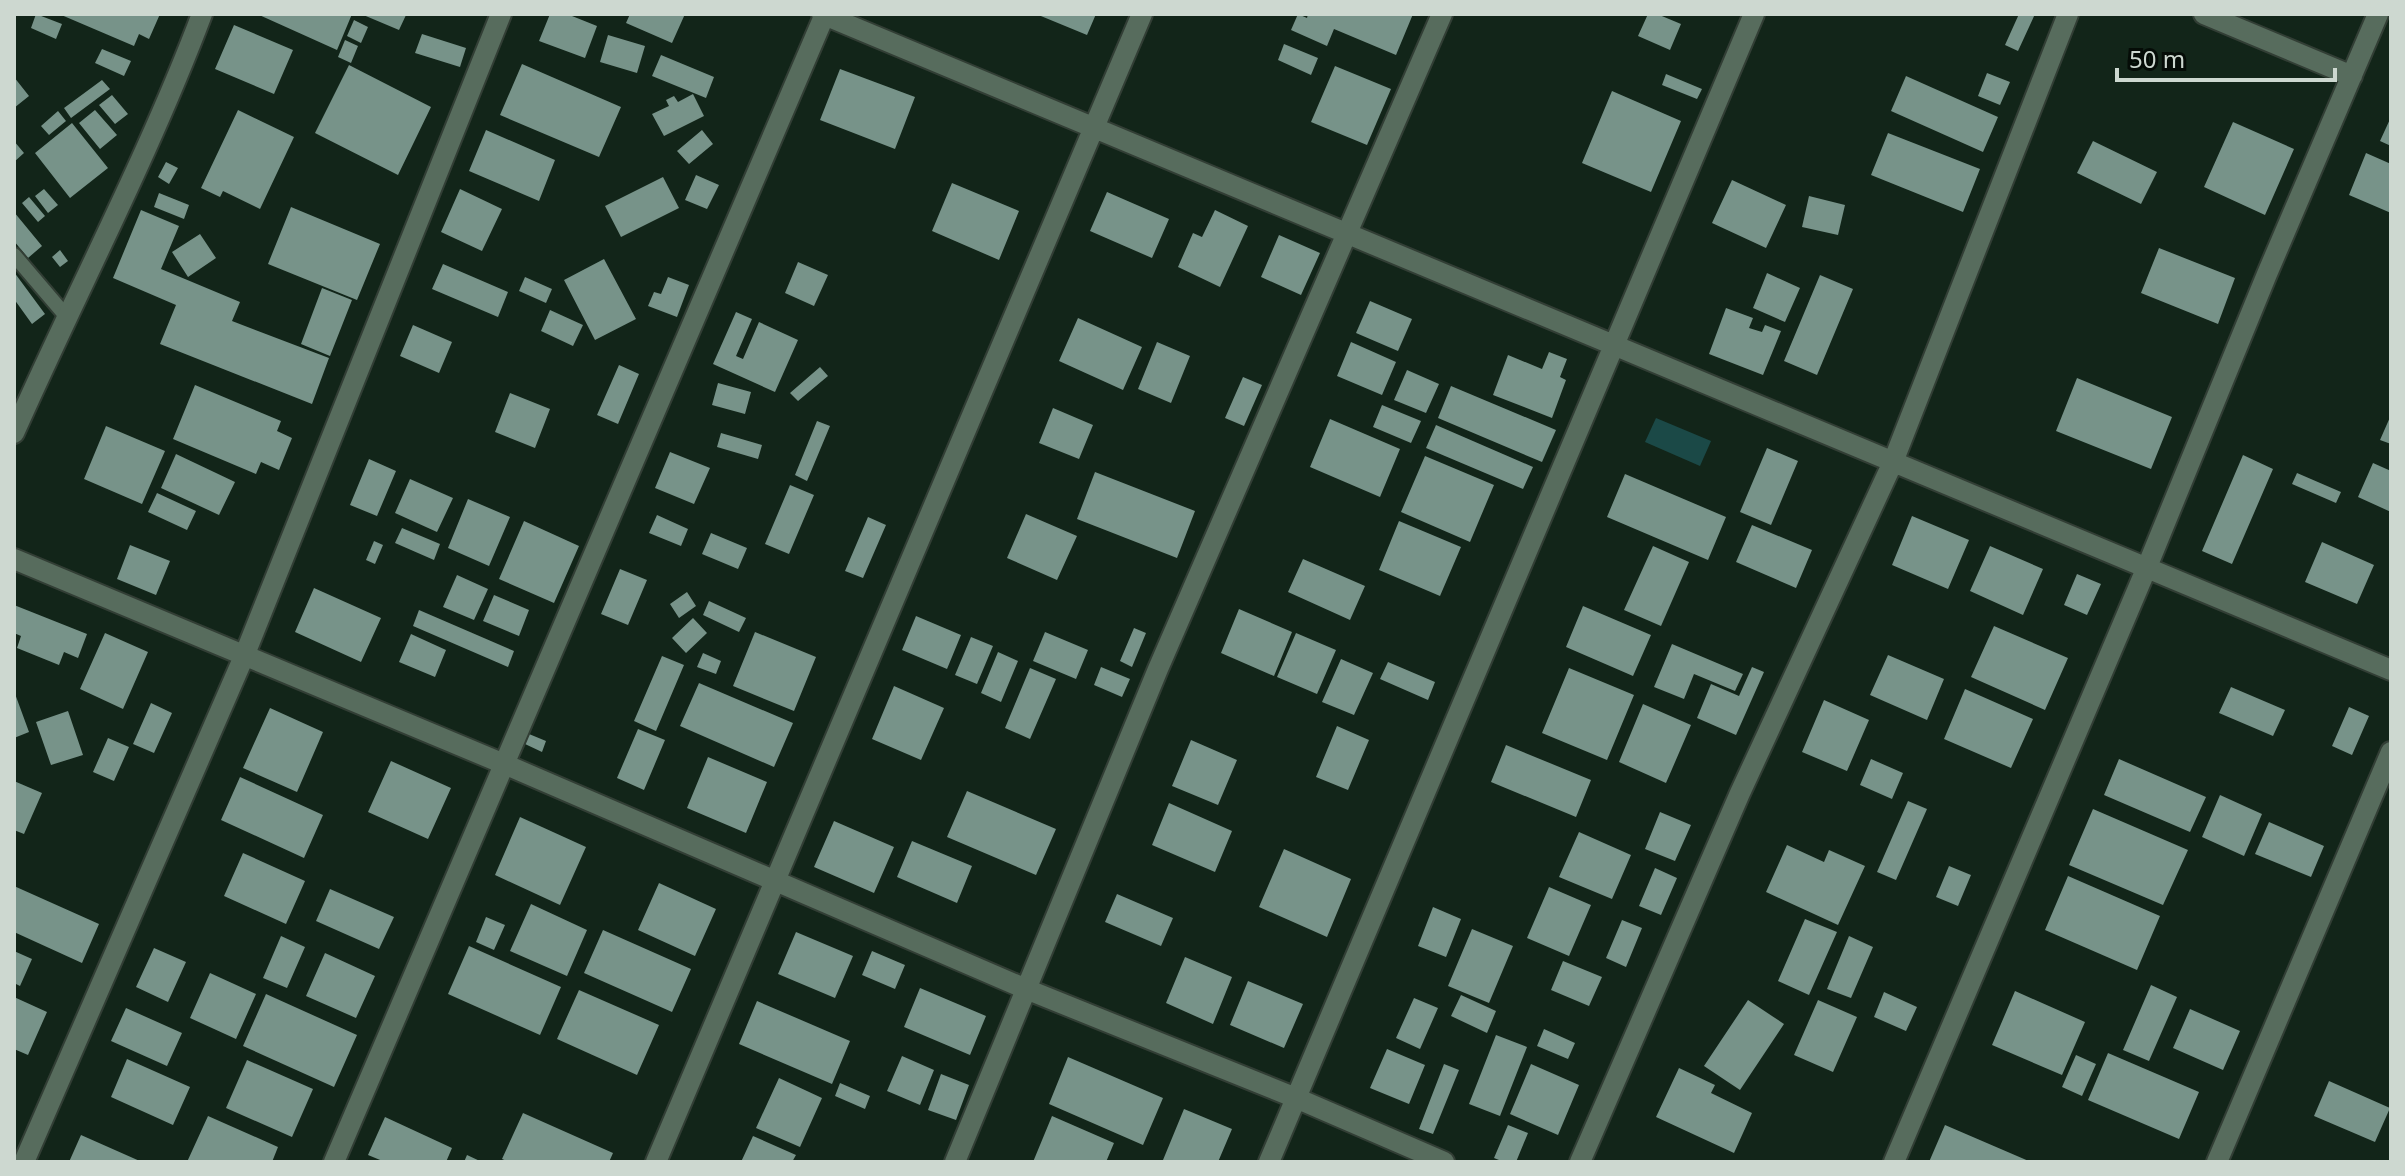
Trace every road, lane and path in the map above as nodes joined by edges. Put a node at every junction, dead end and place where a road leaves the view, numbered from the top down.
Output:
1 (202, 14) edge
2 (501, 14) edge
3 (824, 14) edge
4 (1142, 14) edge
5 (1442, 14) edge
6 (1754, 14) edge
7 (2068, 14) edge
8 (2204, 14) edge
9 (2378, 14) edge
10 (2352, 76) junction
11 (1093, 128) junction
12 (1345, 233) junction
13 (14, 255) edge
14 (66, 316) junction
15 (1613, 347) junction
16 (14, 433) edge
17 (1893, 462) junction
18 (14, 559) edge
19 (2147, 567) junction
20 (245, 654) junction
21 (2391, 670) edge
22 (2391, 752) edge
23 (504, 764) junction
24 (775, 881) junction
25 (1026, 989) junction
26 (1296, 1098) junction
27 (24, 1162) edge
28 (334, 1162) edge
29 (656, 1162) edge
30 (955, 1162) edge
31 (1269, 1162) edge
32 (1444, 1162) edge
33 (1580, 1162) edge
34 (1894, 1162) edge
35 (2217, 1162) edge

1 - 14 street
2 - 20 street
3 - 11 street
3 - 23 street
4 - 11 street
5 - 12 street
6 - 15 street
7 - 17 street
8 - 10 street
9 - 10 street
10 - 19 street
11 - 12 street
11 - 24 street
12 - 15 street
12 - 25 street
13 - 14 lane
14 - 16 street
15 - 17 street
15 - 26 street
17 - 19 street
17 - 33 street
18 - 20 street
19 - 21 street
19 - 34 street
20 - 23 street
20 - 27 street
22 - 35 street
23 - 24 street
23 - 28 street
24 - 25 street
24 - 29 street
25 - 26 street
25 - 30 street
26 - 31 street
26 - 32 street

